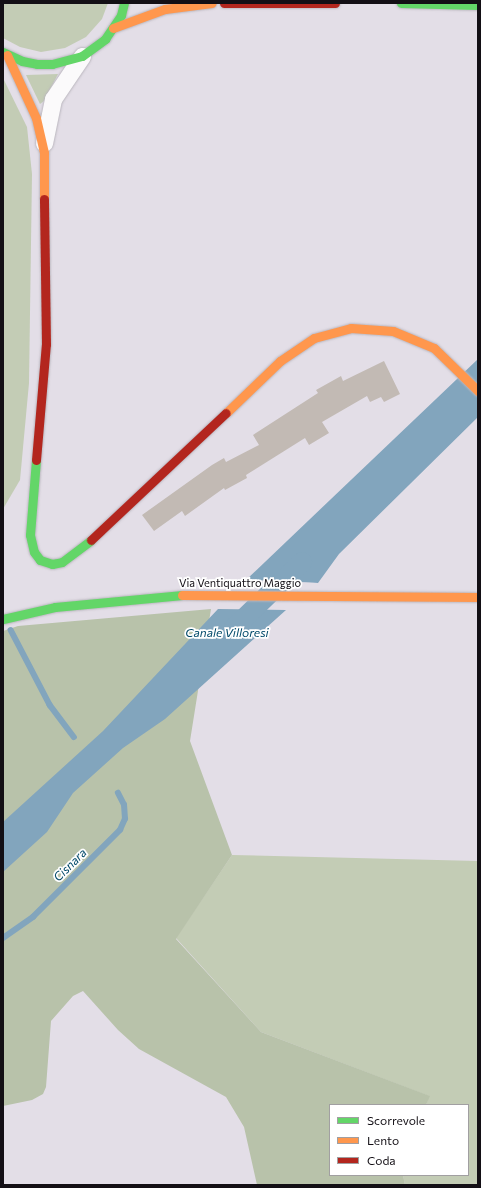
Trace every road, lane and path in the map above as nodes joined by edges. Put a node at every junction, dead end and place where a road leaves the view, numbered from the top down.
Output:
1 (124, 3) edge
2 (212, 3) edge
3 (224, 3) edge
4 (335, 3) edge
5 (400, 3) edge
6 (478, 5) edge
7 (114, 28) junction
8 (5, 54) edge
9 (82, 56) junction
10 (44, 153) junction
11 (478, 391) edge
12 (478, 597) edge
13 (3, 619) edge

1 - 7 street
2 - 7 street
3 - 4 street
5 - 6 street
7 - 9 street
8 - 9 street
8 - 10 street
9 - 10 street
10 - 11 street
12 - 13 street, Via Ventiquattro Maggio

